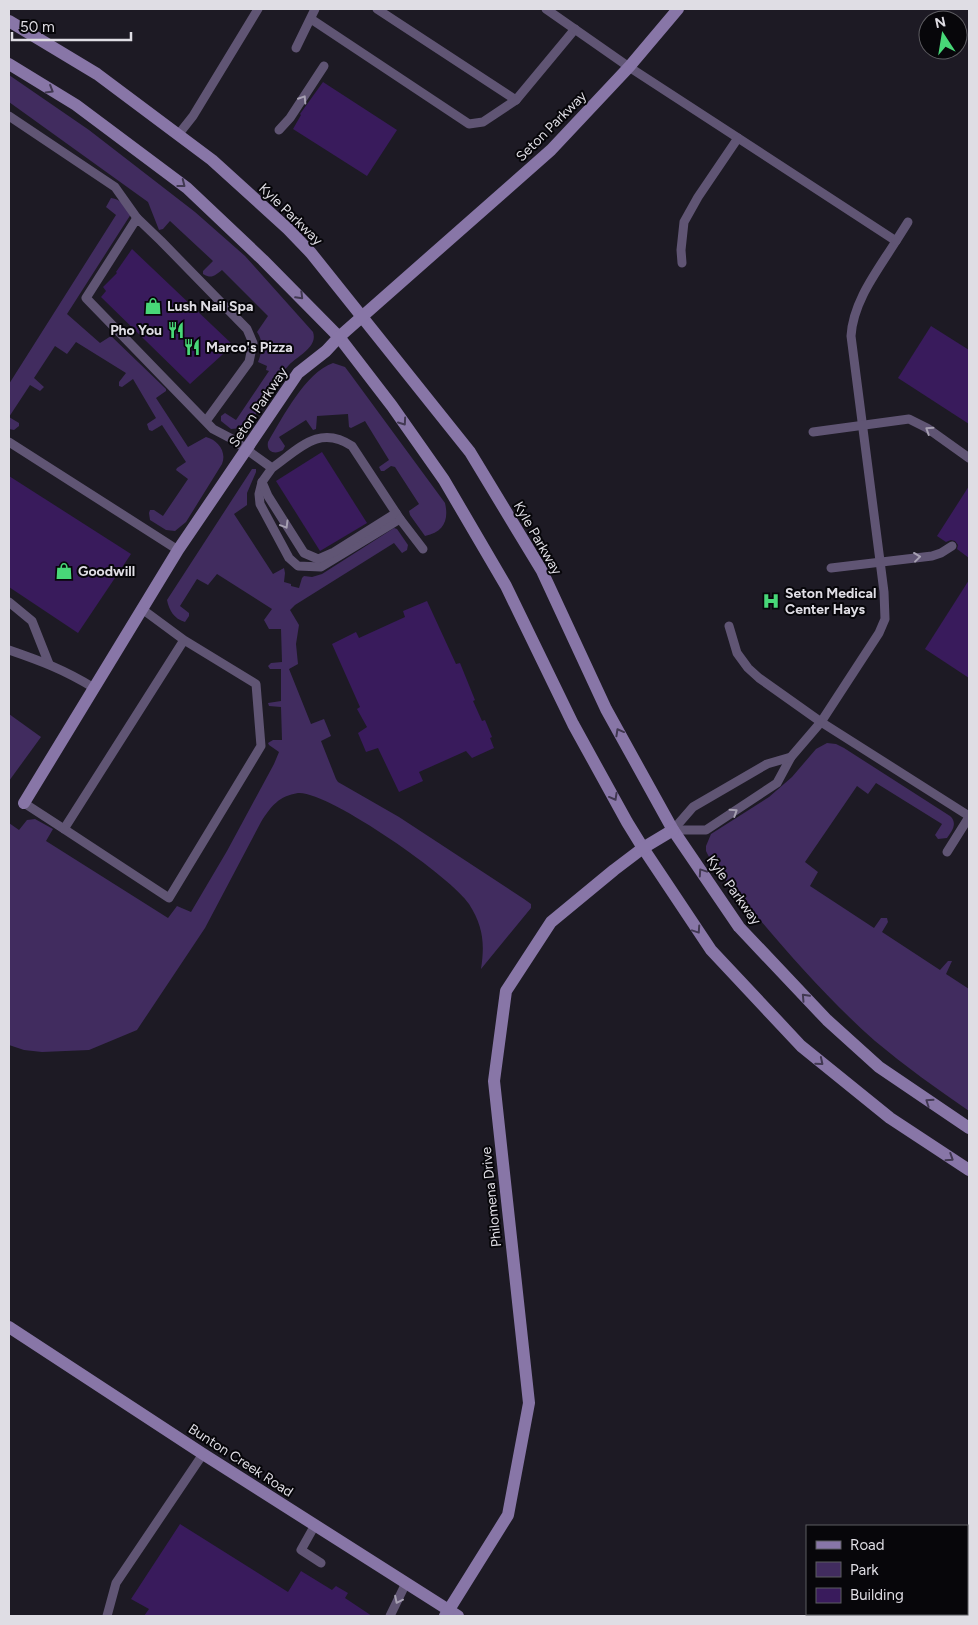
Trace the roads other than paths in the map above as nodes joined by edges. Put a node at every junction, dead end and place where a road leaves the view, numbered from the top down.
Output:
1 (258, 9) edge
2 (315, 9) edge
3 (377, 9) edge
4 (546, 9) edge
5 (678, 9) edge
6 (311, 19) junction
7 (9, 21) edge
8 (575, 29) junction
9 (296, 48) dead end
10 (9, 64) edge
11 (324, 66) dead end
12 (629, 67) junction
13 (516, 100) junction
14 (9, 116) edge
15 (279, 130) dead end
16 (178, 135) junction
17 (738, 138) junction
18 (137, 218) junction
19 (908, 222) dead end
20 (896, 240) junction
21 (682, 263) dead end
22 (362, 317) junction
23 (339, 337) junction
24 (206, 421) junction
25 (862, 425) junction
26 (813, 432) dead end
27 (9, 442) edge
28 (247, 450) junction
29 (969, 458) edge
30 (272, 468) junction
31 (262, 482) junction
32 (398, 516) junction
33 (952, 546) dead end
34 (423, 549) dead end
35 (178, 550) junction
36 (880, 562) junction
37 (831, 568) dead end
38 (9, 602) edge
39 (142, 609) junction
40 (729, 626) dead end
41 (184, 640) junction
42 (9, 650) edge
43 (49, 664) junction
44 (94, 688) junction
45 (821, 722) junction
46 (791, 757) junction
47 (24, 803) joint
48 (969, 816) edge
49 (64, 829) junction
50 (673, 830) junction
51 (643, 848) junction
52 (947, 852) dead end
53 (969, 1128) edge
54 (969, 1170) edge
55 (9, 1327) edge
56 (203, 1454) junction
57 (315, 1525) junction
58 (321, 1563) dead end
59 (406, 1583) junction
60 (451, 1614) edge
61 (107, 1616) edge
62 (390, 1616) edge

1 - 16 lane
2 - 6 lane
3 - 13 lane
4 - 8 lane
5 - 12 street, Seton Parkway
6 - 9 lane
6 - 13 lane
7 - 16 street, Kyle Parkway
8 - 12 lane
8 - 13 lane
10 -> 23 street
15 -> 11 lane
12 - 17 lane
12 - 22 street, Seton Parkway
14 - 18 lane
16 - 22 street, Kyle Parkway
17 - 20 lane
17 - 21 lane
18 - 24 lane
18 - 24 lane
19 - 20 lane
20 - 25 lane
22 - 23 street, Seton Parkway
50 -> 22 street, Kyle Parkway
23 - 28 street, Seton Parkway
23 -> 51 street
24 - 28 lane
25 - 26 lane
29 -> 25 lane
25 - 36 lane
27 - 35 lane
28 - 30 lane
28 - 35 street, Seton Parkway
30 - 31 lane
30 - 32 lane
31 -> 32 lane
31 - 32 lane
32 - 34 lane
36 -> 33 lane
35 - 39 street, Seton Parkway
36 - 37 lane
36 - 45 lane
38 - 43 lane
39 - 41 lane
39 - 44 street, Seton Parkway
40 - 45 lane
41 - 49 lane
41 - 49 lane
42 - 43 lane
43 - 44 lane
44 - 47 street, Seton Parkway
45 - 46 lane
45 - 48 lane
46 - 50 lane
50 -> 46 lane
47 - 49 lane
48 - 52 lane
50 - 51 street, Philomena Drive
53 -> 50 street, Kyle Parkway
51 -> 54 street
51 - 60 street, Philomena Drive
55 - 56 street, Bunton Creek Road
56 - 57 street, Bunton Creek Road
56 - 61 lane
57 - 58 lane
57 - 59 street, Bunton Creek Road
59 - 60 street, Bunton Creek Road
59 -> 62 lane

